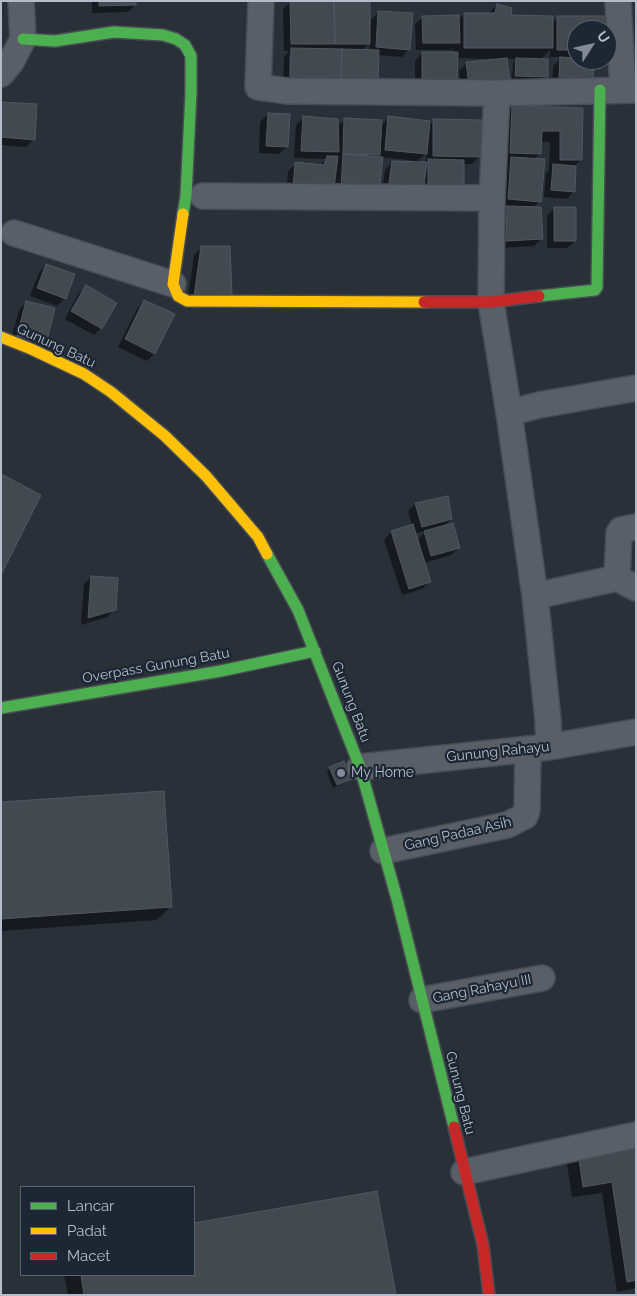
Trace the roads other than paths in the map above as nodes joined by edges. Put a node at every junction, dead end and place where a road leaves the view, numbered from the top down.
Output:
1 (20, 1) edge
2 (261, 1) edge
3 (274, 1) edge
4 (618, 1) edge
5 (23, 39) junction
6 (1, 74) edge
7 (272, 88) junction
8 (620, 90) edge
9 (497, 93) junction
10 (203, 196) dead end
11 (492, 198) junction
12 (14, 233) dead end
13 (173, 284) junction
14 (490, 302) junction
15 (1, 337) edge
16 (636, 388) edge
17 (509, 413) junction
18 (636, 527) edge
19 (626, 583) edge
20 (536, 596) junction
21 (315, 651) junction
22 (1, 708) edge
23 (636, 732) edge
24 (539, 748) junction
25 (360, 767) junction
26 (383, 851) junction
27 (542, 978) dead end
28 (422, 1000) junction
29 (636, 1135) edge
30 (464, 1172) junction
31 (489, 1295) edge

1 - 5 street
2 - 7 street
3 - 7 street
4 - 8 street
5 - 6 street
5 - 13 street
7 - 9 street
8 - 9 street
8 - 14 street
9 - 11 street
10 - 11 street
11 - 14 street
12 - 13 street
13 - 14 street
14 - 17 street
15 - 21 street, Gunung Batu
16 - 17 street
17 - 20 street
18 - 19 street
19 - 20 street
20 - 24 street
21 - 22 street, Overpass Gunung Batu
21 - 25 street, Gunung Batu
23 - 24 street, Gunung Rahayu
24 - 25 street, Gunung Rahayu
24 - 26 street, Gang Padaa Asih
25 - 26 street, Gunung Batu
26 - 28 street, Gunung Batu
27 - 28 street, Gang Rahayu III
28 - 30 street, Gunung Batu
29 - 30 street
30 - 31 street, Gunung Batu

